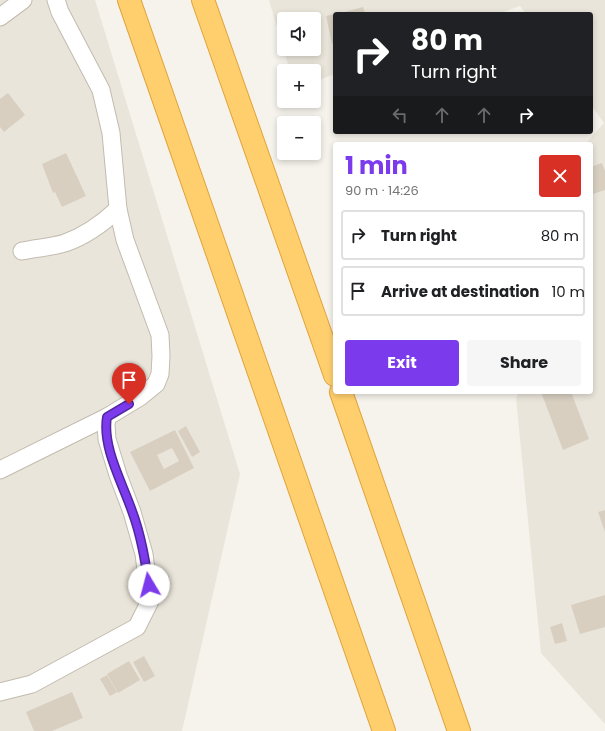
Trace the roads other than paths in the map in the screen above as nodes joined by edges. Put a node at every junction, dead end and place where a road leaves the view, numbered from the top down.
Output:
1 (23, 0) edge
2 (56, 0) edge
3 (129, 0) edge
4 (204, 0) edge
5 (0, 17) edge
6 (118, 209) junction
7 (22, 251) dead end
8 (333, 369) edge
9 (342, 394) edge
10 (107, 417) junction
11 (0, 470) edge
12 (0, 692) edge
13 (384, 731) edge
14 (459, 731) edge

1 - 5 street
2 - 6 street
3 - 13 highway
4 - 8 highway
6 - 7 street
6 - 10 street
9 - 14 highway
10 - 11 street
10 - 12 street

